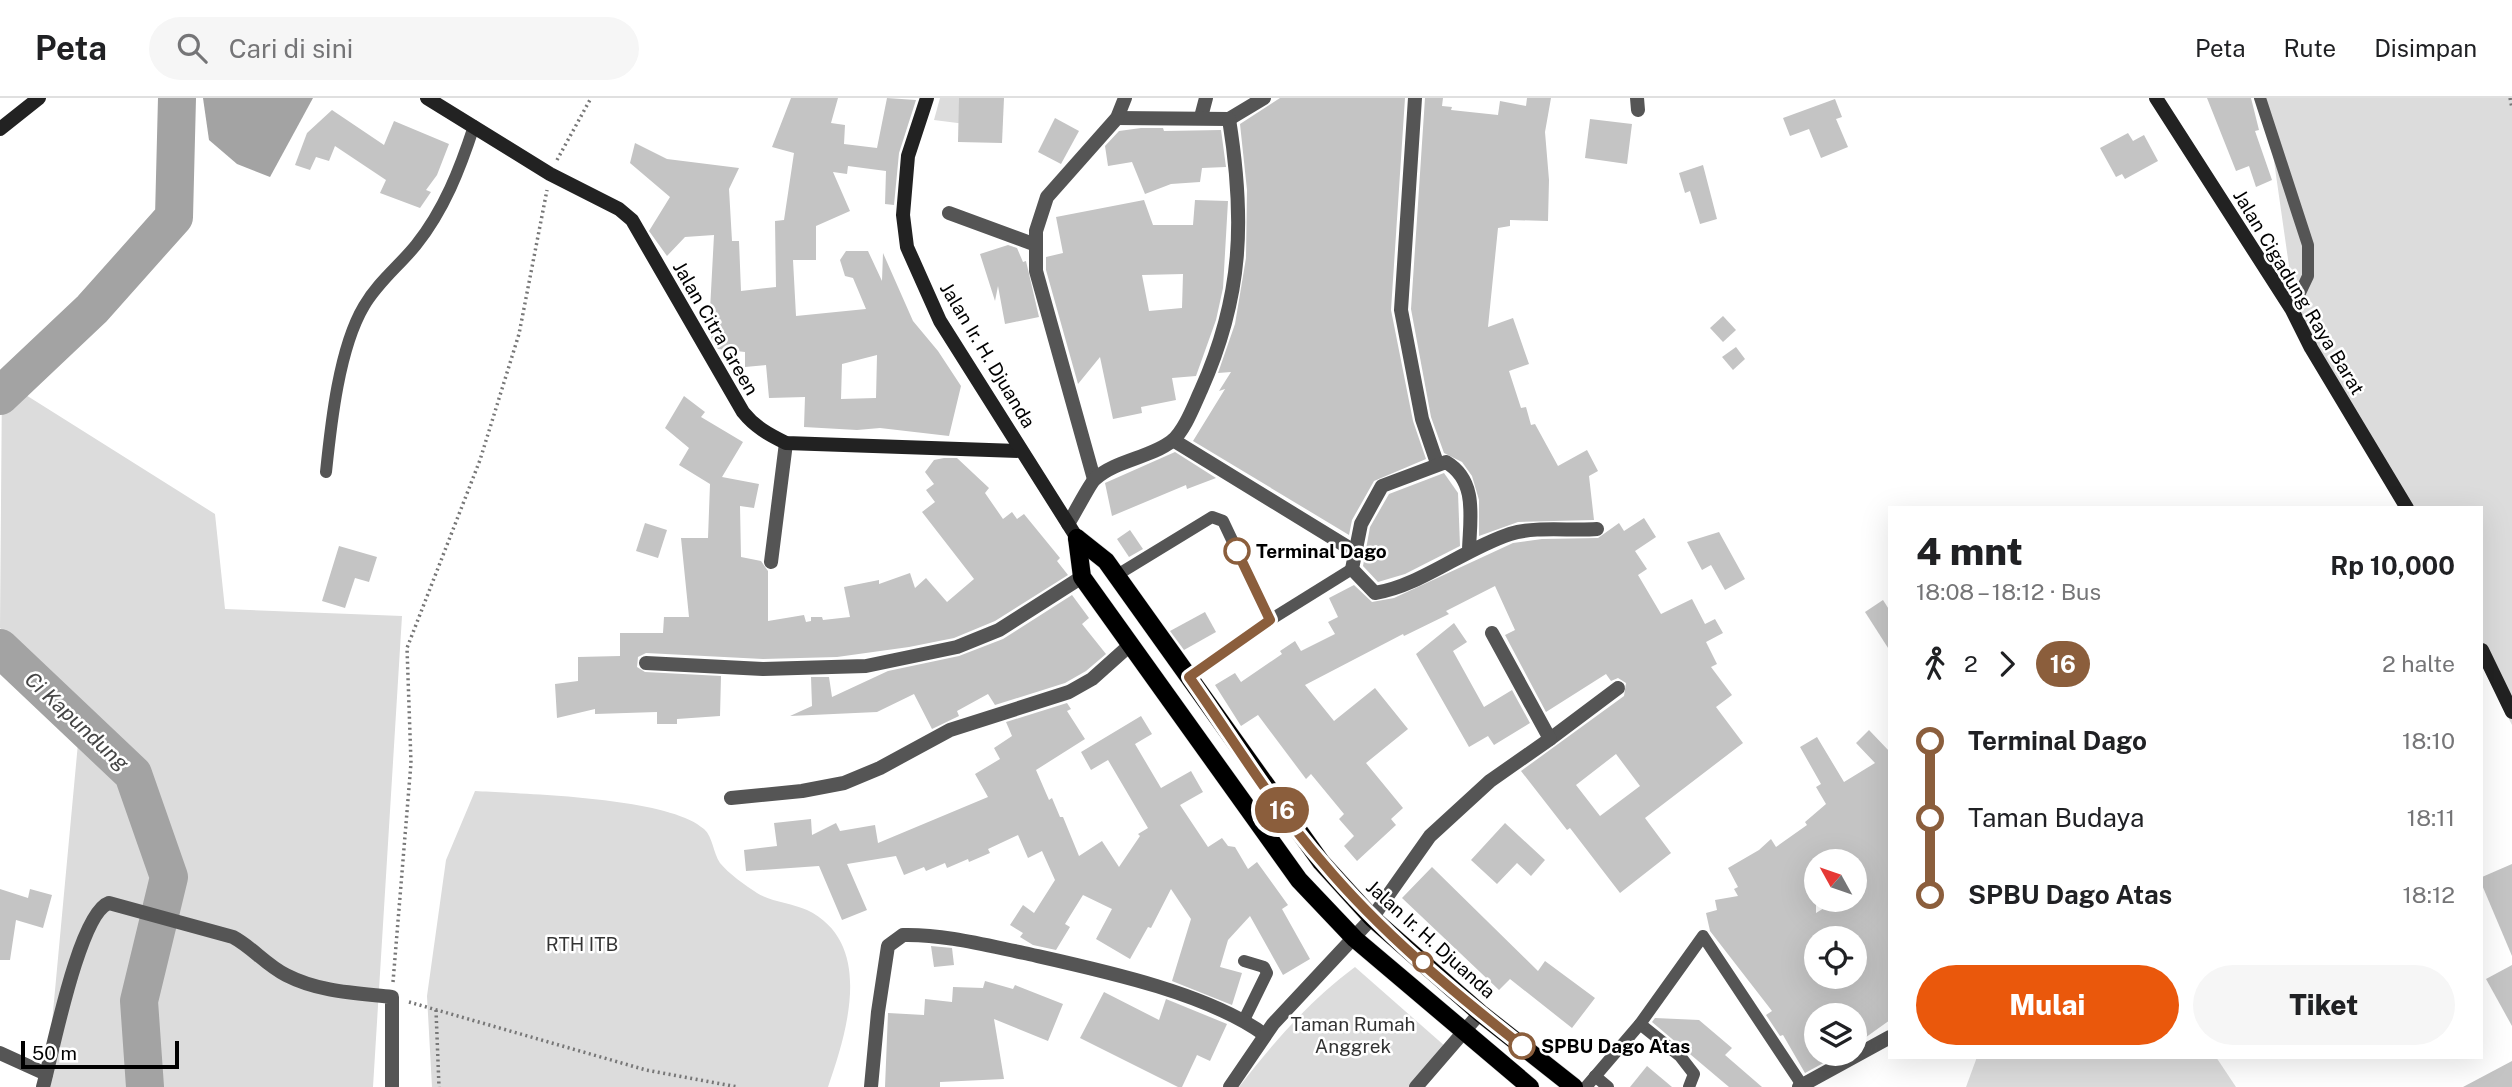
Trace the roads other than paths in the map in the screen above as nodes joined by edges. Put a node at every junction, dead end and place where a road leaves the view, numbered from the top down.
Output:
1 (39, 98) edge
2 (427, 98) edge
3 (927, 98) edge
4 (1125, 98) edge
5 (1206, 98) edge
6 (1264, 98) edge
7 (1415, 98) edge
8 (2156, 98) edge
9 (2260, 98) edge
10 (1201, 117) junction
11 (1117, 118) junction
12 (1229, 119) junction
13 (474, 126) junction
14 (0, 129) edge
15 (949, 214) dead end
16 (1036, 245) junction
17 (2292, 310) junction
18 (1172, 440) junction
19 (786, 443) junction
20 (1021, 451) junction
21 (1437, 463) junction
22 (326, 472) dead end
23 (1094, 479) junction
24 (2406, 506) edge
25 (1597, 529) dead end
26 (1073, 531) junction
27 (1469, 550) junction
28 (1354, 551) junction
29 (771, 562) dead end
30 (1352, 569) junction
31 (1117, 575) junction
32 (1082, 577) junction
33 (1270, 620) junction
34 (1492, 633) dead end
35 (1130, 645) junction
36 (2483, 652) edge
37 (646, 663) dead end
38 (1189, 677) junction
39 (1618, 688) dead end
40 (2512, 712) edge
41 (1550, 738) junction
42 (731, 797) dead end
43 (1373, 918) junction
44 (1355, 939) junction
45 (1244, 961) dead end
46 (1480, 1013) junction
47 (1244, 1020) junction
48 (1640, 1024) junction
49 (1465, 1033) junction
50 (1265, 1035) junction
51 (1888, 1038) edge
52 (0, 1054) edge
53 (1595, 1076) junction
54 (44, 1081) edge
55 (1800, 1086) edge
56 (392, 1087) edge
57 (871, 1087) edge
58 (1230, 1087) edge
59 (1416, 1087) edge
60 (1530, 1087) edge
61 (1574, 1087) edge
62 (1586, 1087) edge
63 (1608, 1087) edge
64 (1689, 1087) edge

1 - 14 street
2 - 13 street, Jalan Citra Green
3 - 20 street, Jalan Ir. H. Djuanda
4 - 11 street
5 - 10 street
6 - 12 street
7 - 21 street
8 - 17 street, Jalan Cigadung Raya Barat
9 - 17 lane
10 - 11 street
10 - 12 street
11 - 16 street
12 - 18 street
13 - 19 street, Jalan Citra Green
13 - 22 lane
15 - 16 street
16 - 23 street
17 - 24 street, Jalan Cigadung Raya Barat
18 - 23 street
18 - 28 street
19 - 20 street, Jalan Citra Green
19 - 29 street
20 - 26 street, Jalan Ir. H. Djuanda
21 - 27 street
21 - 28 street
23 - 26 street
25 - 27 street
26 - 31 main road, Jalan Ir. H. Djuanda
26 - 32 main road, Jalan Ir. H. Djuanda
27 - 30 street
28 - 30 street
30 - 33 lane
31 - 33 lane
31 - 38 main road, Jalan Ir. H. Djuanda
32 - 35 main road, Jalan Ir. H. Djuanda
32 - 37 street
33 - 38 lane
34 - 41 street
35 - 42 street
35 - 44 main road, Jalan Ir. H. Djuanda
36 - 40 street
38 - 43 main road, Jalan Ir. H. Djuanda
39 - 41 street
41 - 43 street
43 - 44 street
43 - 46 main road, Jalan Ir. H. Djuanda
44 - 49 main road, Jalan Ir. H. Djuanda
44 - 50 street
45 - 47 lane
46 - 49 street
46 - 61 main road, Jalan Ir. H. Djuanda
47 - 50 street
47 - 57 street
48 - 53 lane
48 - 55 lane
48 - 64 lane
49 - 59 street
49 - 60 main road, Jalan Ir. H. Djuanda
50 - 58 street
51 - 55 street
52 - 54 street
53 - 62 lane
53 - 63 lane
54 - 56 street

